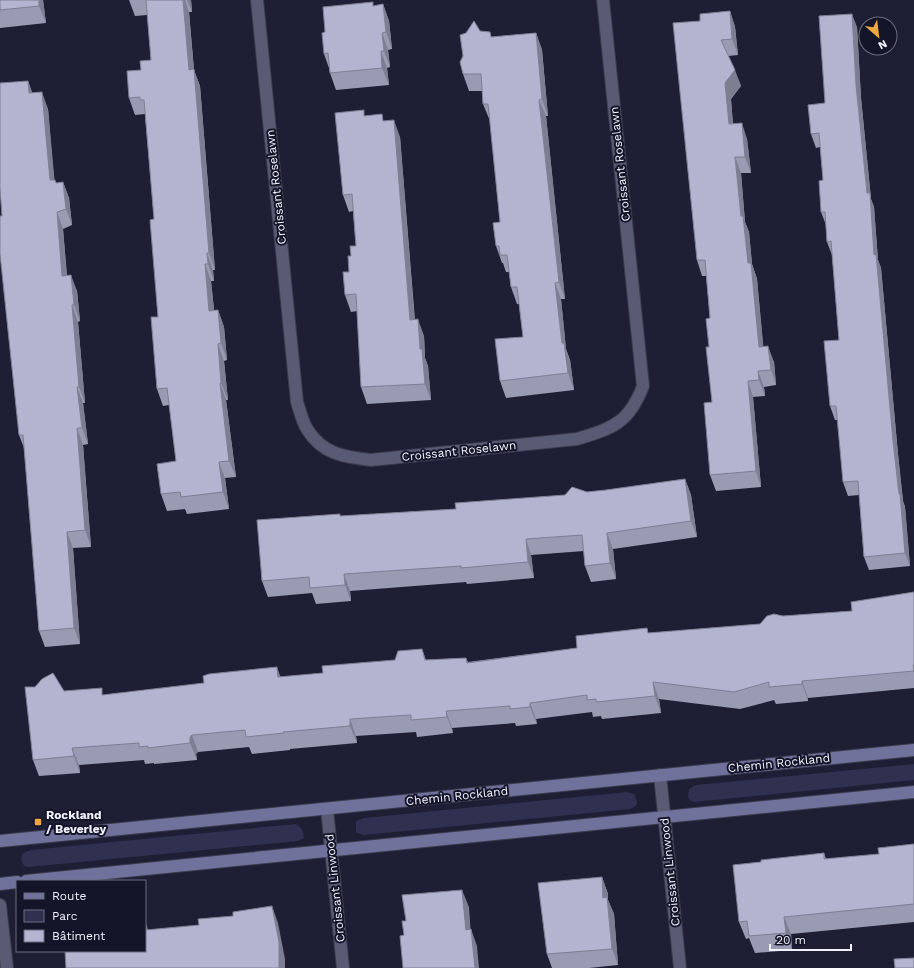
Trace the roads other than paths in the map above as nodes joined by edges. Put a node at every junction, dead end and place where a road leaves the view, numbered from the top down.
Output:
1 (257, 0) edge
2 (603, 0) edge
3 (914, 750) edge
4 (660, 775) junction
5 (914, 792) edge
6 (327, 809) junction
7 (664, 817) junction
8 (0, 841) edge
9 (331, 851) junction
10 (36, 880) edge
11 (16, 882) edge
12 (0, 884) edge
13 (0, 906) edge
14 (7, 968) edge
15 (343, 968) edge
16 (680, 968) edge

1 - 2 street, Croissant Roselawn
3 - 4 street, Chemin Rockland
4 - 6 street, Chemin Rockland
4 - 7 street, Croissant Linwood
5 - 7 street
6 - 8 street, Chemin Rockland
6 - 9 street, Croissant Linwood
7 - 9 street
7 - 16 street, Croissant Linwood
9 - 10 street
9 - 15 street, Croissant Linwood
11 - 12 street
13 - 14 street

